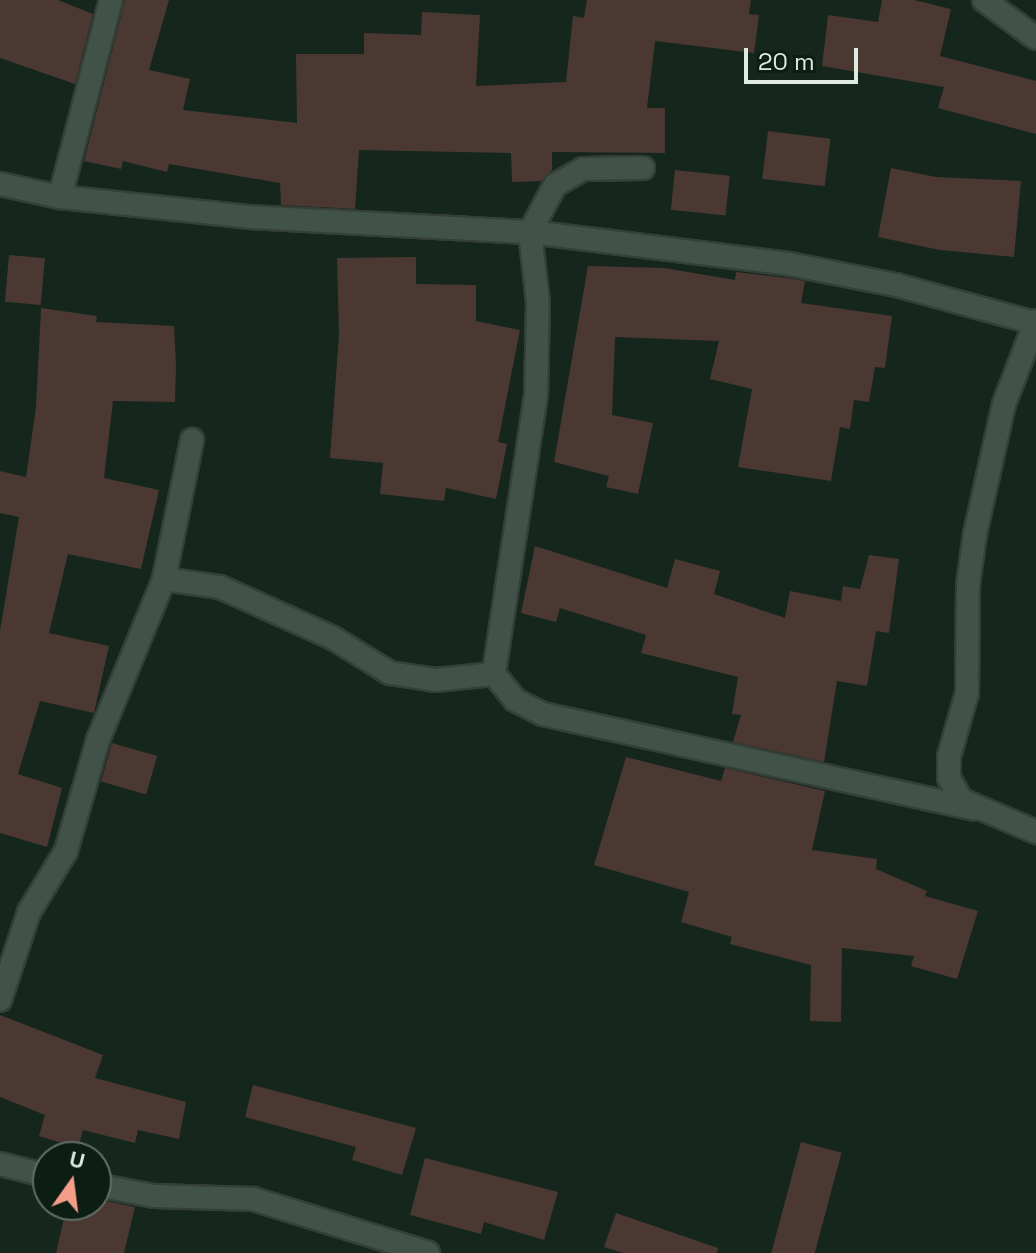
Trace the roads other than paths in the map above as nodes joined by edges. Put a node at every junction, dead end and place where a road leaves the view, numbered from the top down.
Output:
1 (111, 0) edge
2 (984, 0) edge
3 (1036, 38) edge
4 (643, 168) dead end
5 (0, 184) edge
6 (60, 197) junction
7 (530, 232) junction
8 (1035, 322) edge
9 (192, 440) dead end
10 (164, 579) junction
11 (494, 674) junction
12 (974, 809) junction
13 (1036, 832) edge
14 (0, 1000) edge
15 (0, 1164) edge
16 (32, 1172) edge
17 (112, 1188) edge
18 (428, 1253) edge

1 - 6 street
2 - 3 street
4 - 7 street
5 - 6 street
6 - 7 street
7 - 8 street
7 - 11 street
8 - 12 street
9 - 10 street
10 - 11 street
10 - 14 street
11 - 12 street
12 - 13 street
15 - 16 street
17 - 18 street

